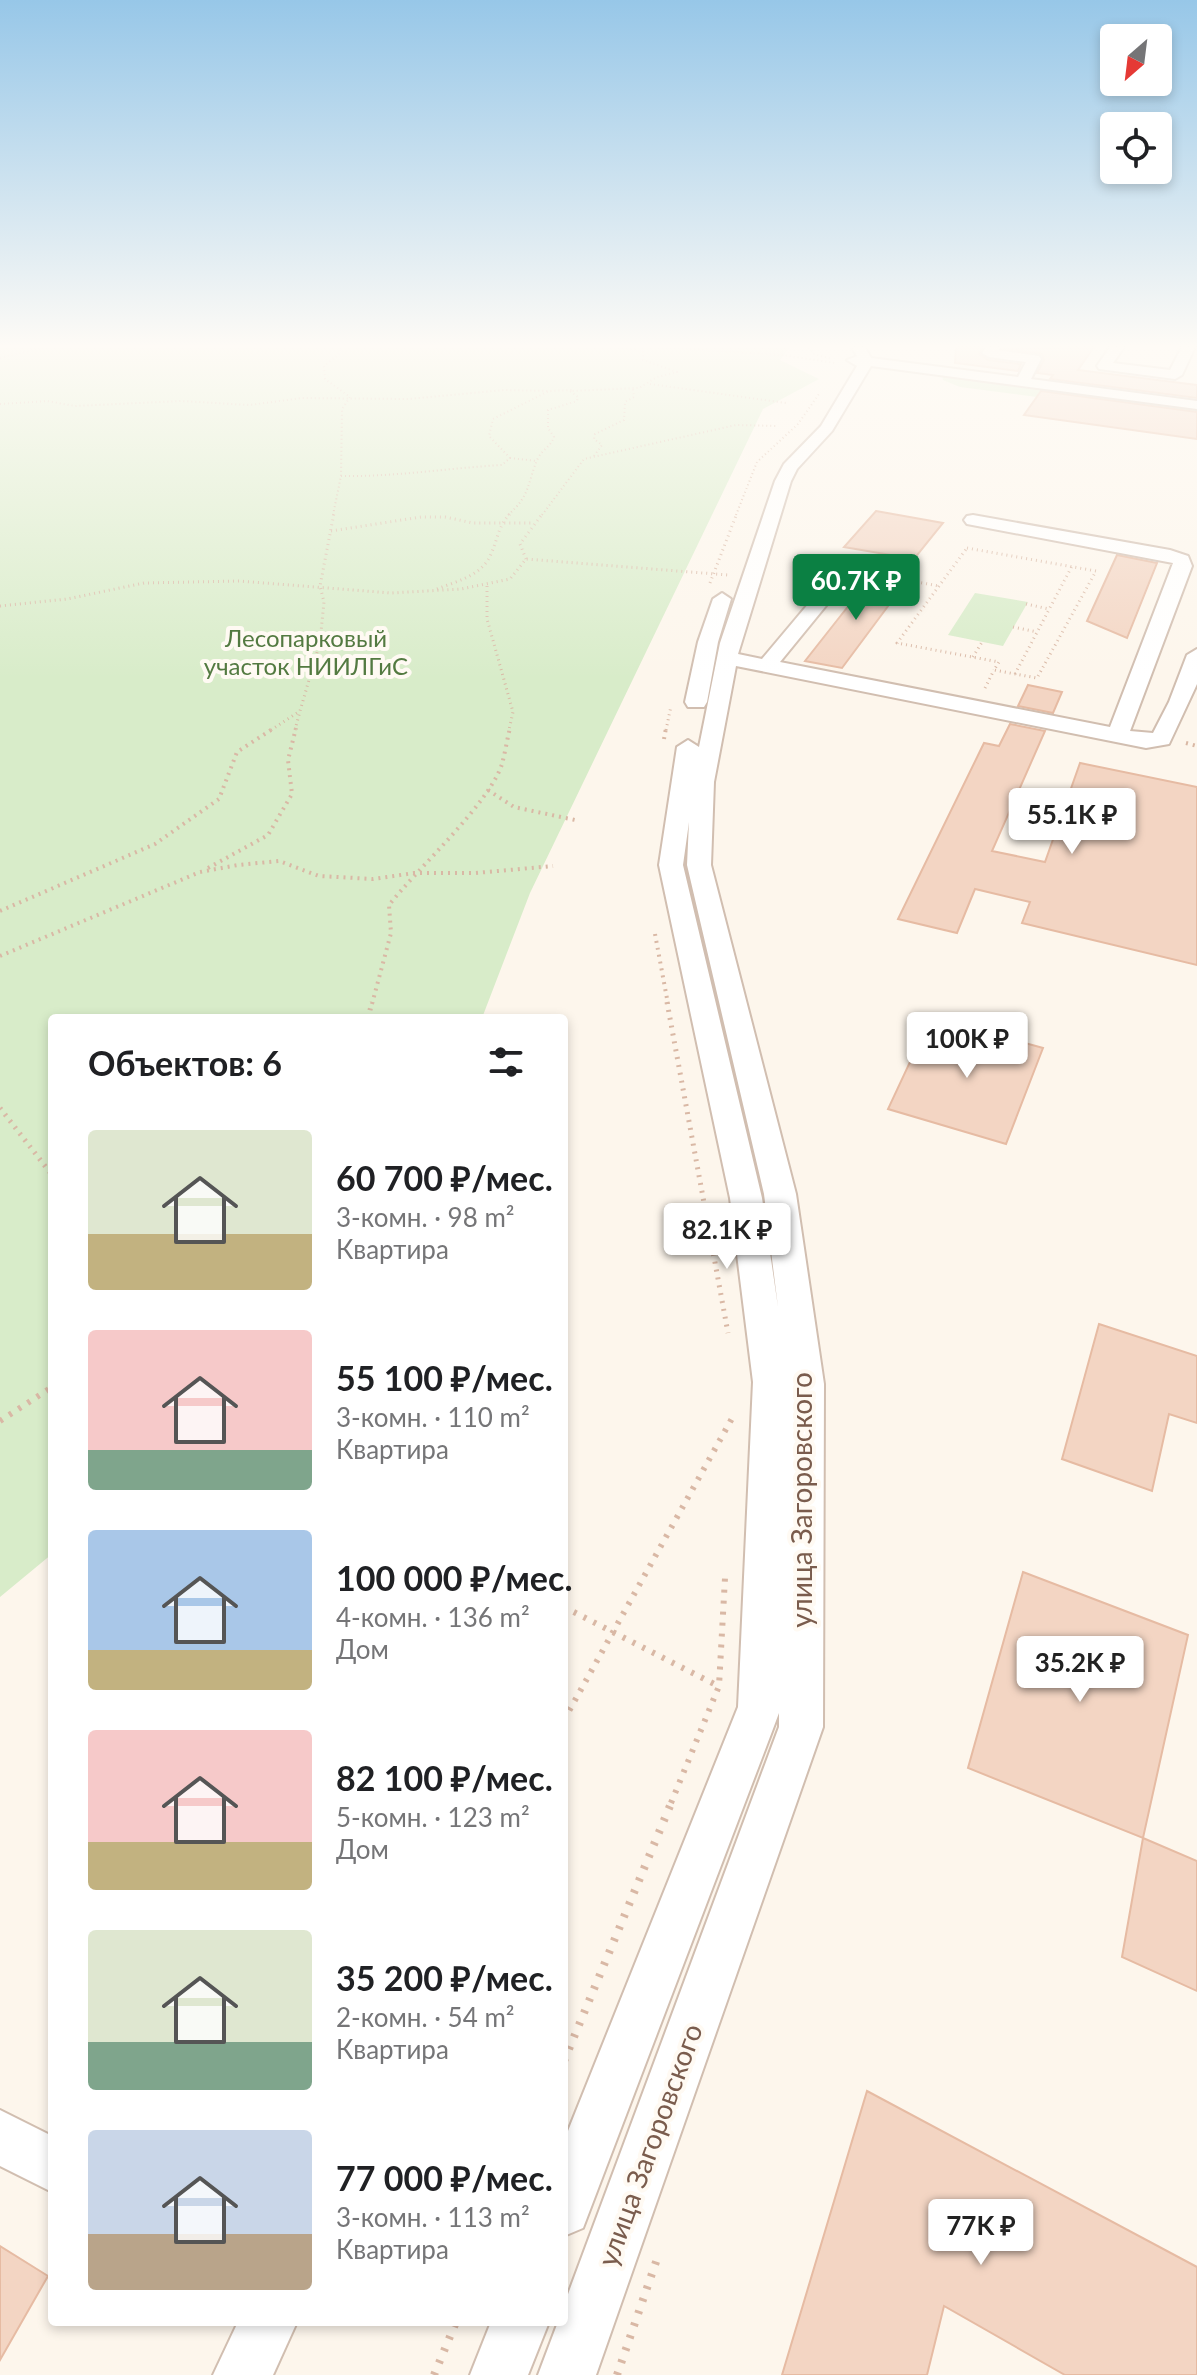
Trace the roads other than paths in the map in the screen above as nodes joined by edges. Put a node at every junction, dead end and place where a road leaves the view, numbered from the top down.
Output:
1 (776, 458) edge
2 (799, 458) edge
3 (973, 520) dead end
4 (847, 569) road end
5 (1197, 655) edge
6 (728, 658) junction
7 (767, 665) junction
8 (1118, 735) junction
9 (0, 2137) edge
10 (48, 2163) edge
11 (568, 2199) edge
12 (266, 2326) edge
13 (518, 2326) edge
14 (242, 2375) edge
15 (499, 2375) edge
16 (567, 2375) edge

1 - 11 street, улица Загоровского
2 - 6 street, улица Загоровского
3 - 8 street
4 - 7 street
5 - 8 street
6 - 7 street
6 - 16 street, улица Загоровского
7 - 8 street
9 - 10 street
12 - 14 street
13 - 15 street

